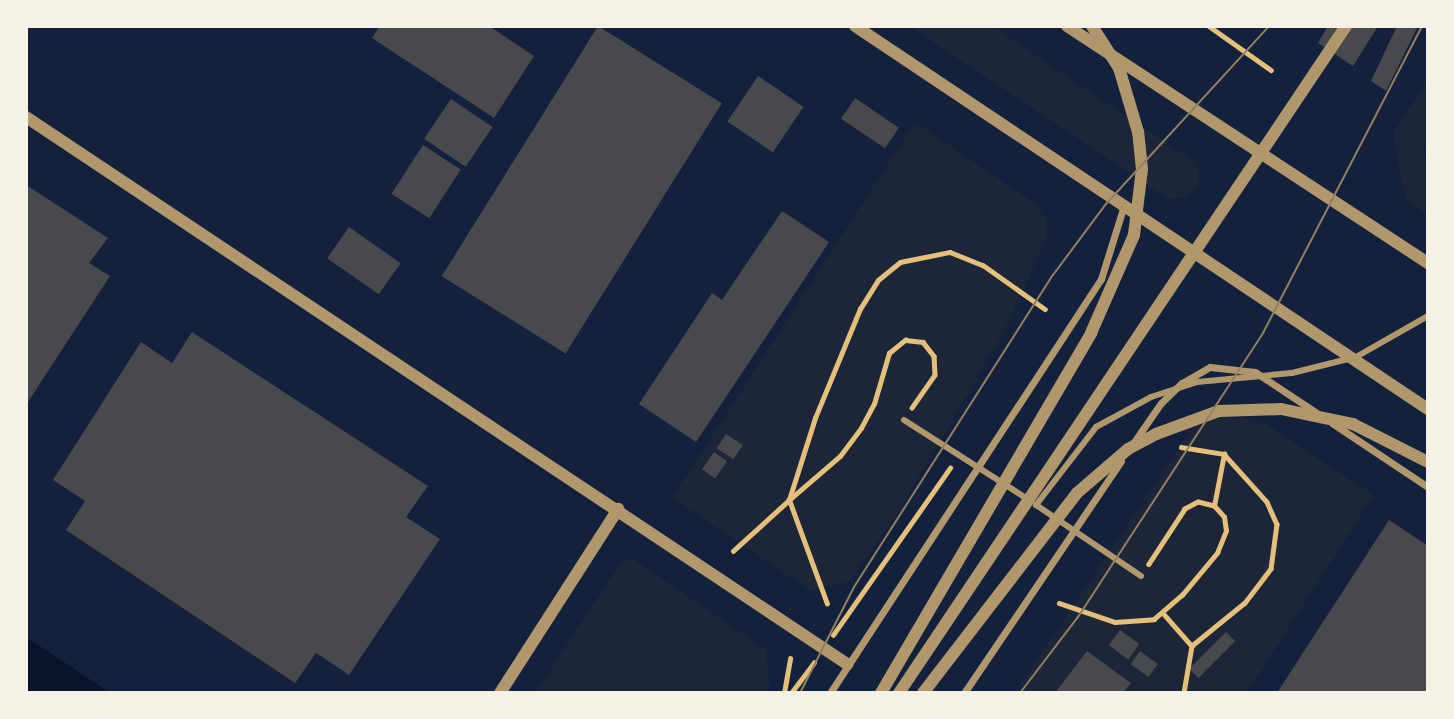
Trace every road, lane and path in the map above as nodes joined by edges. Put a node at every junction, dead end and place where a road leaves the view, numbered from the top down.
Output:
1 (855, 26) edge
2 (1067, 26) edge
3 (1092, 26) edge
4 (1209, 26) edge
5 (1346, 26) edge
6 (1271, 70) dead end
7 (26, 117) edge
8 (1259, 153) junction
9 (1124, 205) junction
10 (1192, 252) junction
11 (1428, 263) edge
12 (1045, 309) dead end
13 (1428, 316) edge
14 (1428, 409) edge
15 (904, 420) joint
16 (1174, 446) dead end
17 (1224, 454) junction
18 (959, 455) junction
19 (1428, 462) edge
20 (1428, 487) edge
21 (789, 500) junction
22 (1036, 505) junction
23 (1214, 506) junction
24 (618, 509) junction
25 (733, 551) dead end
26 (1141, 576) joint
27 (1059, 603) dead end
28 (827, 604) dead end
29 (1163, 613) junction
30 (829, 641) dead end
31 (1192, 646) junction
32 (821, 652) dead end
33 (790, 659) dead end
34 (847, 664) junction
35 (499, 693) edge
36 (784, 693) edge
37 (792, 693) edge
38 (830, 693) edge
39 (881, 693) edge
40 (899, 693) edge
41 (923, 693) edge
42 (964, 693) edge
43 (1184, 693) edge

1 - 9 street
2 - 8 street
3 - 39 street
4 - 6 path
5 - 8 street
7 - 24 street
8 - 10 street
8 - 11 street
9 - 10 street
9 - 34 street
10 - 14 street
10 - 40 street
12 - 21 path
13 - 22 street
15 - 18 street
15 - 21 path
16 - 17 path
17 - 23 path
17 - 31 path
18 - 22 street
18 - 30 path
19 - 41 street
20 - 42 street
21 - 25 path
21 - 28 path
22 - 26 street
23 - 26 path
23 - 29 path
24 - 34 street
24 - 35 street
27 - 29 path
29 - 31 path
31 - 43 path
32 - 37 path
33 - 36 path
34 - 38 street

